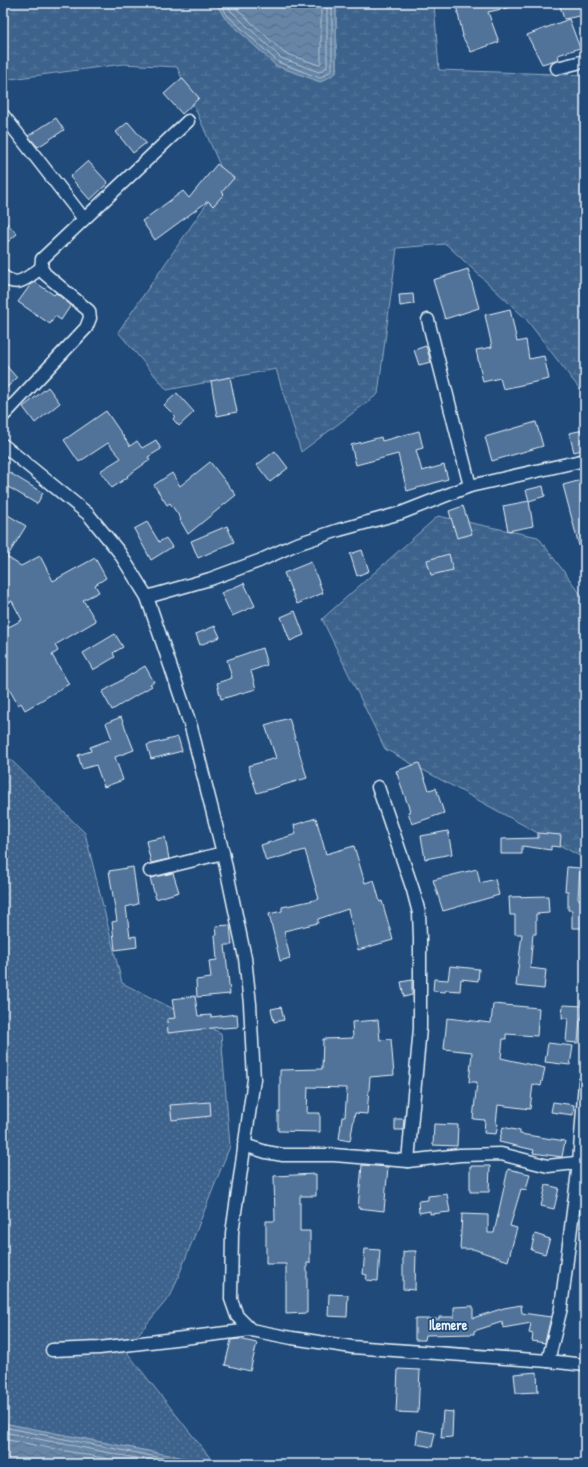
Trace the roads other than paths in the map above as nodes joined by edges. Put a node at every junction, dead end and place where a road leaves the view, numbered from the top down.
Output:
1 (585, 61) edge
2 (557, 68) dead end
3 (3, 115) edge
4 (188, 121) dead end
5 (84, 219) junction
6 (41, 268) junction
7 (3, 276) edge
8 (428, 320) dead end
9 (3, 416) edge
10 (3, 445) edge
11 (585, 460) edge
12 (470, 486) junction
13 (147, 597) junction
14 (378, 787) dead end
15 (224, 853) junction
16 (150, 871) dead end
17 (585, 1082) edge
18 (244, 1145) junction
19 (408, 1161) junction
20 (582, 1163) edge
21 (251, 1330) junction
22 (52, 1350) dead end
23 (548, 1361) junction
24 (585, 1365) edge

1 - 2 street
3 - 5 street
4 - 5 street
5 - 6 street
6 - 7 street
6 - 9 street
8 - 12 street
10 - 13 street
11 - 12 street
12 - 13 street
13 - 15 street
14 - 19 street
15 - 16 street
15 - 18 street
17 - 20 street
18 - 19 street
18 - 21 street
19 - 20 street
20 - 23 street
21 - 22 street
21 - 23 street
23 - 24 street

